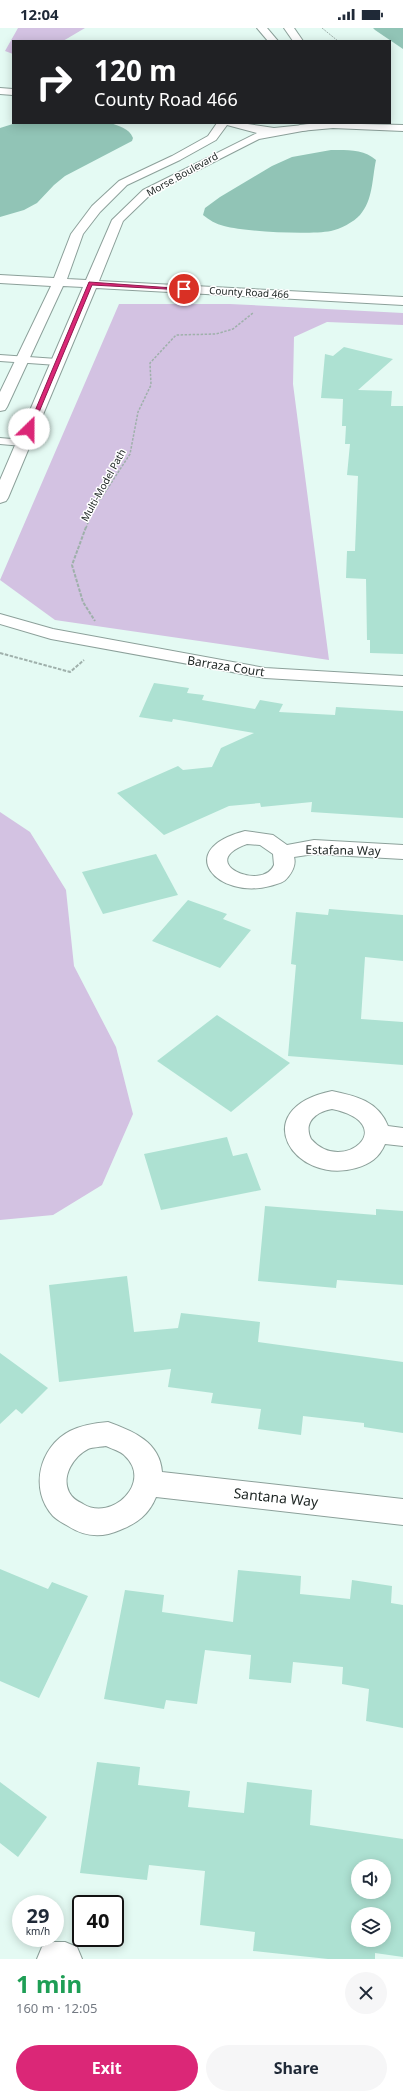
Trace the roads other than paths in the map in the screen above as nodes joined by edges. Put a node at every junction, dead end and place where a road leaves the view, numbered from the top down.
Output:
1 (262, 28) edge
2 (288, 28) edge
3 (272, 40) edge
4 (297, 40) edge
5 (0, 91) edge
6 (12, 92) edge
7 (0, 96) edge
8 (12, 97) edge
9 (391, 121) edge
10 (403, 123) edge
11 (222, 124) edge
12 (234, 124) edge
13 (314, 124) edge
14 (403, 128) edge
15 (294, 129) junction
16 (50, 267) dead end
17 (81, 269) junction
18 (112, 270) dead end
19 (0, 279) edge
20 (59, 282) junction
21 (90, 284) junction
22 (403, 300) edge
23 (0, 358) edge
24 (22, 359) junction
25 (57, 362) junction
26 (0, 407) edge
27 (0, 442) edge
28 (23, 443) junction
29 (0, 498) edge
30 (0, 619) edge
31 (0, 630) edge
32 (51, 634) junction
33 (403, 681) edge
34 (284, 852) dead end
35 (403, 852) edge
36 (378, 1134) dead end
37 (403, 1137) edge
38 (149, 1483) dead end
39 (403, 1512) edge
40 (54, 1959) edge
41 (65, 1959) edge

1 - 3 main road
2 - 4 main road
5 - 6 main road
7 - 8 main road
9 - 10 main road
11 - 17 main road, Morse Boulevard
12 - 15 main road
13 - 15 main road
14 - 15 main road
15 - 17 main road, Morse Boulevard
16 - 17 main road
17 - 18 main road
17 - 20 main road, Morse Boulevard
17 - 21 main road, Morse Boulevard
19 - 20 main road, County Road 466
20 - 21 main road, County Road 466
20 - 24 main road, Morse Boulevard
21 - 22 main road, County Road 466
21 - 25 main road, Morse Boulevard
23 - 24 lane
24 - 25 lane
24 - 26 main road, Morse Boulevard
25 - 28 main road, Morse Boulevard
27 - 28 lane
28 - 29 main road, Morse Boulevard
30 - 32 main road, Barraza Court
31 - 32 main road, Barraza Court
32 - 33 main road, Barraza Court
34 - 35 main road, Estafana Way
36 - 37 main road
38 - 39 main road, Santana Way
40 - 41 main road

